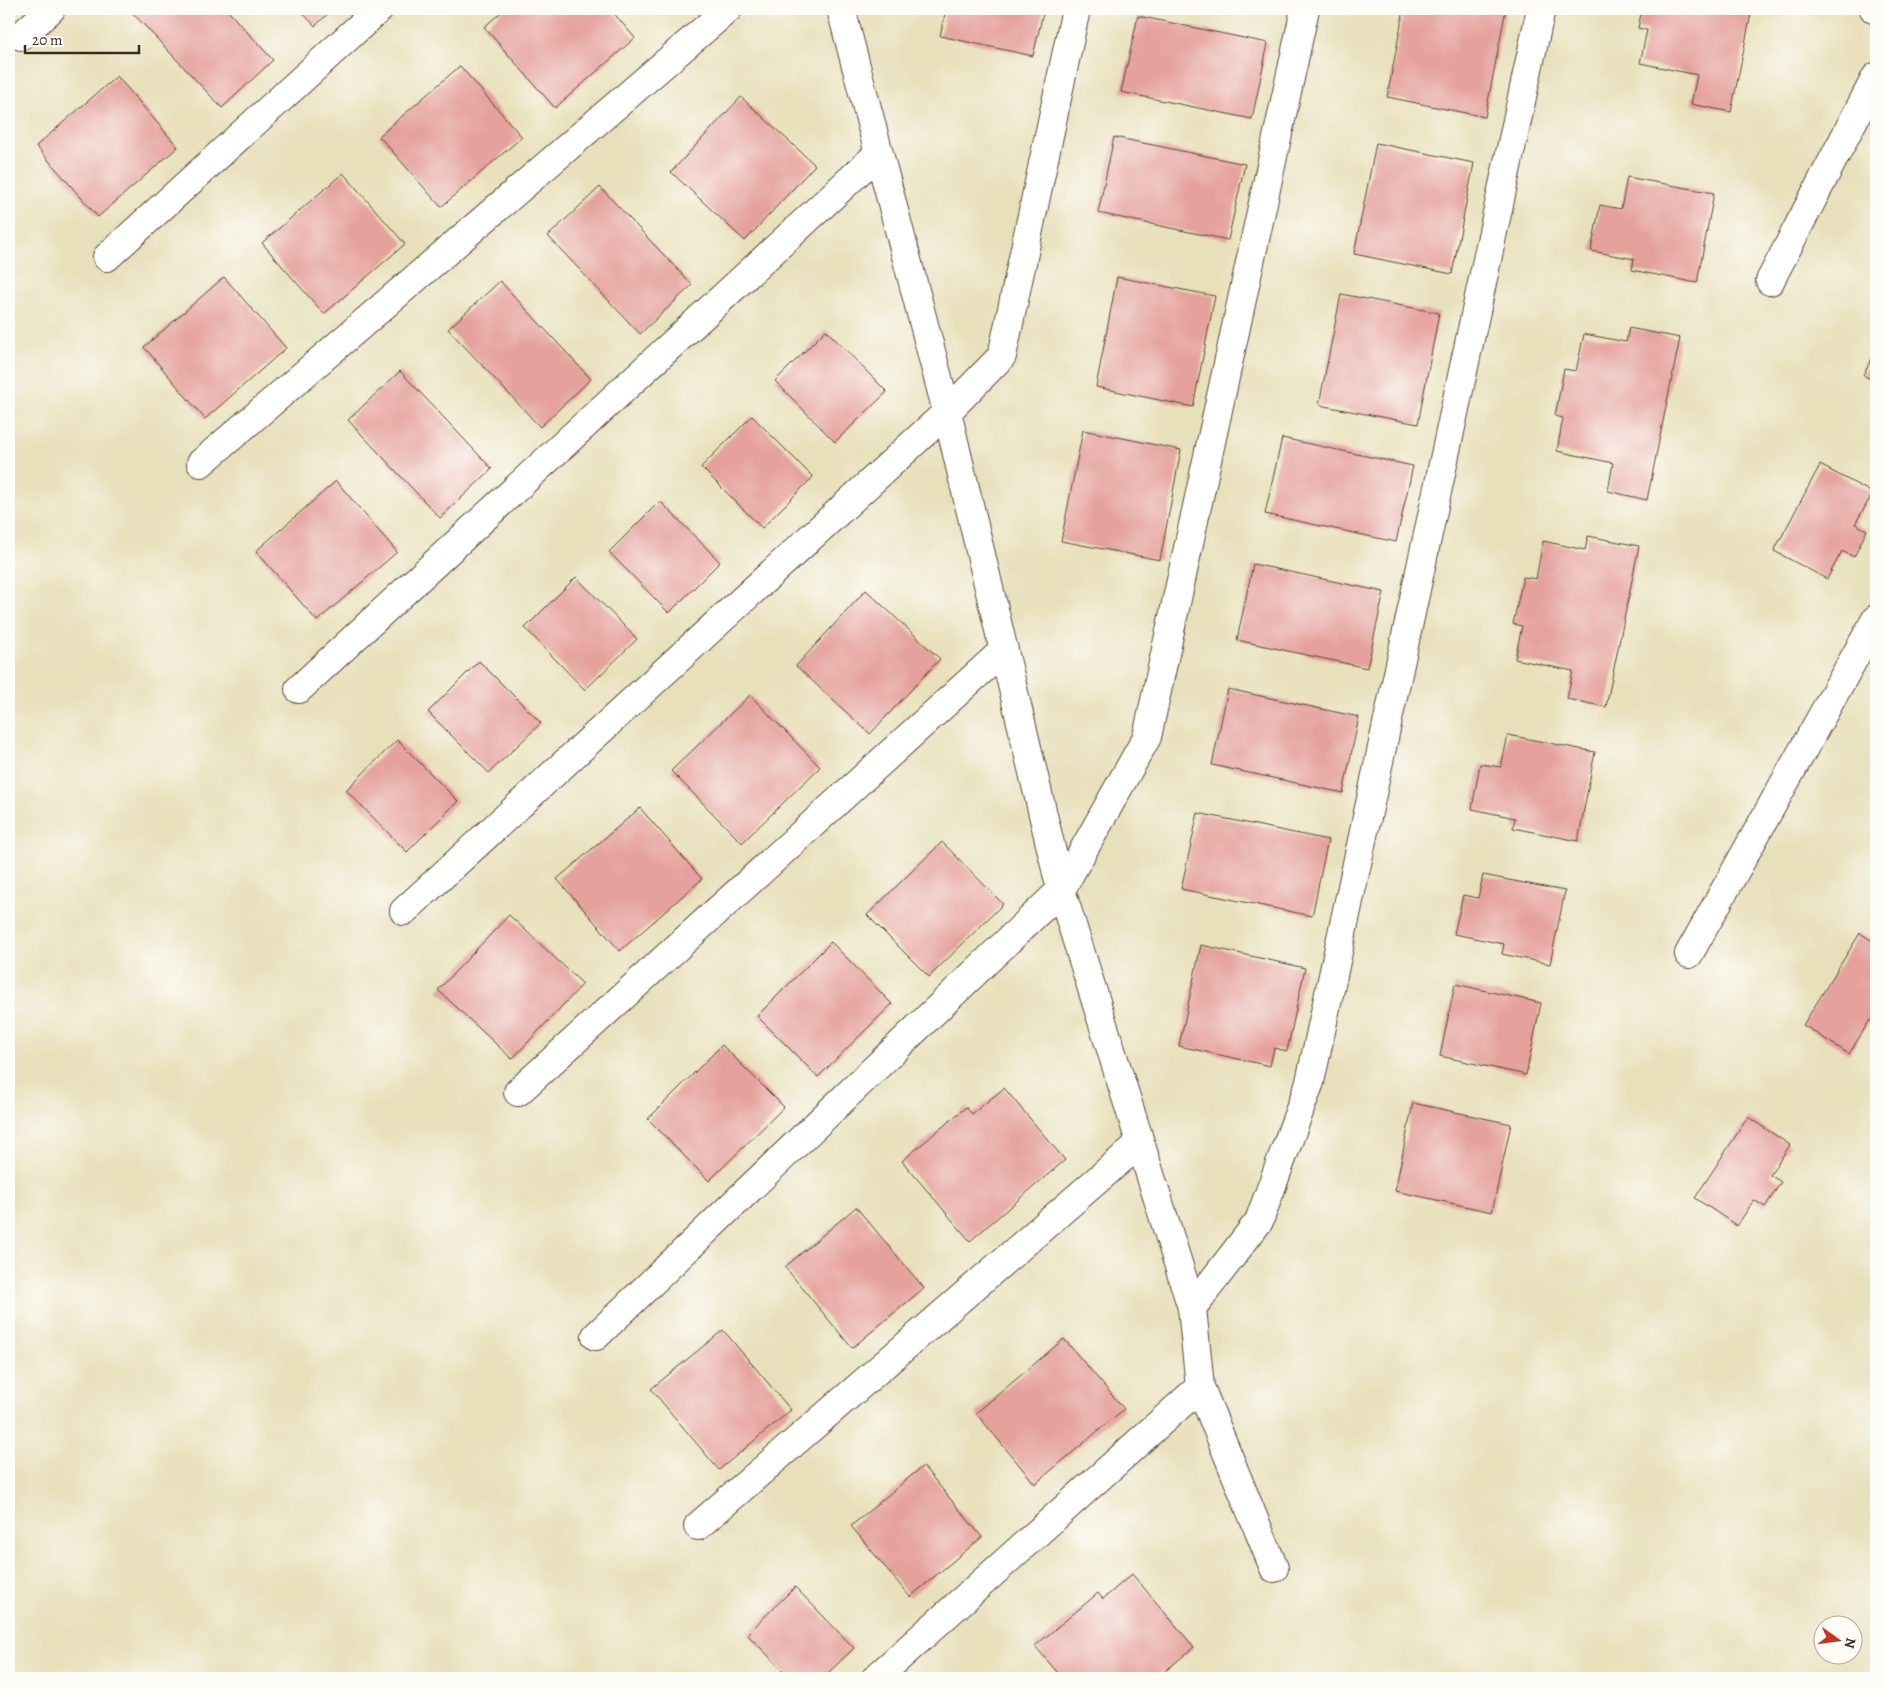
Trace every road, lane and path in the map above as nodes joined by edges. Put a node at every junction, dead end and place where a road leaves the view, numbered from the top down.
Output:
1 (50, 9) edge
2 (379, 9) edge
3 (728, 9) edge
4 (841, 9) edge
5 (1076, 9) edge
6 (1305, 9) edge
7 (1541, 9) edge
8 (21, 36) dead end
9 (1876, 77) edge
10 (879, 153) junction
11 (107, 257) dead end
12 (1770, 281) dead end
13 (947, 412) junction
14 (201, 463) dead end
15 (1876, 620) edge
16 (1004, 650) junction
17 (299, 689) dead end
18 (1061, 890) junction
19 (404, 910) dead end
20 (1690, 954) dead end
21 (518, 1092) dead end
22 (1140, 1143) junction
23 (1192, 1308) junction
24 (596, 1336) dead end
25 (1200, 1387) junction
26 (698, 1526) dead end
27 (1274, 1568) dead end
28 (876, 1678) edge

1 - 8 street
2 - 11 street
3 - 14 street
4 - 10 street
5 - 13 street
6 - 18 street
7 - 23 street
9 - 12 street
10 - 13 street
10 - 17 street
13 - 16 street
13 - 19 street
15 - 20 street
16 - 18 street
16 - 21 street
18 - 22 street
18 - 24 street
22 - 23 street
22 - 26 street
23 - 25 street
25 - 27 street
25 - 28 street

